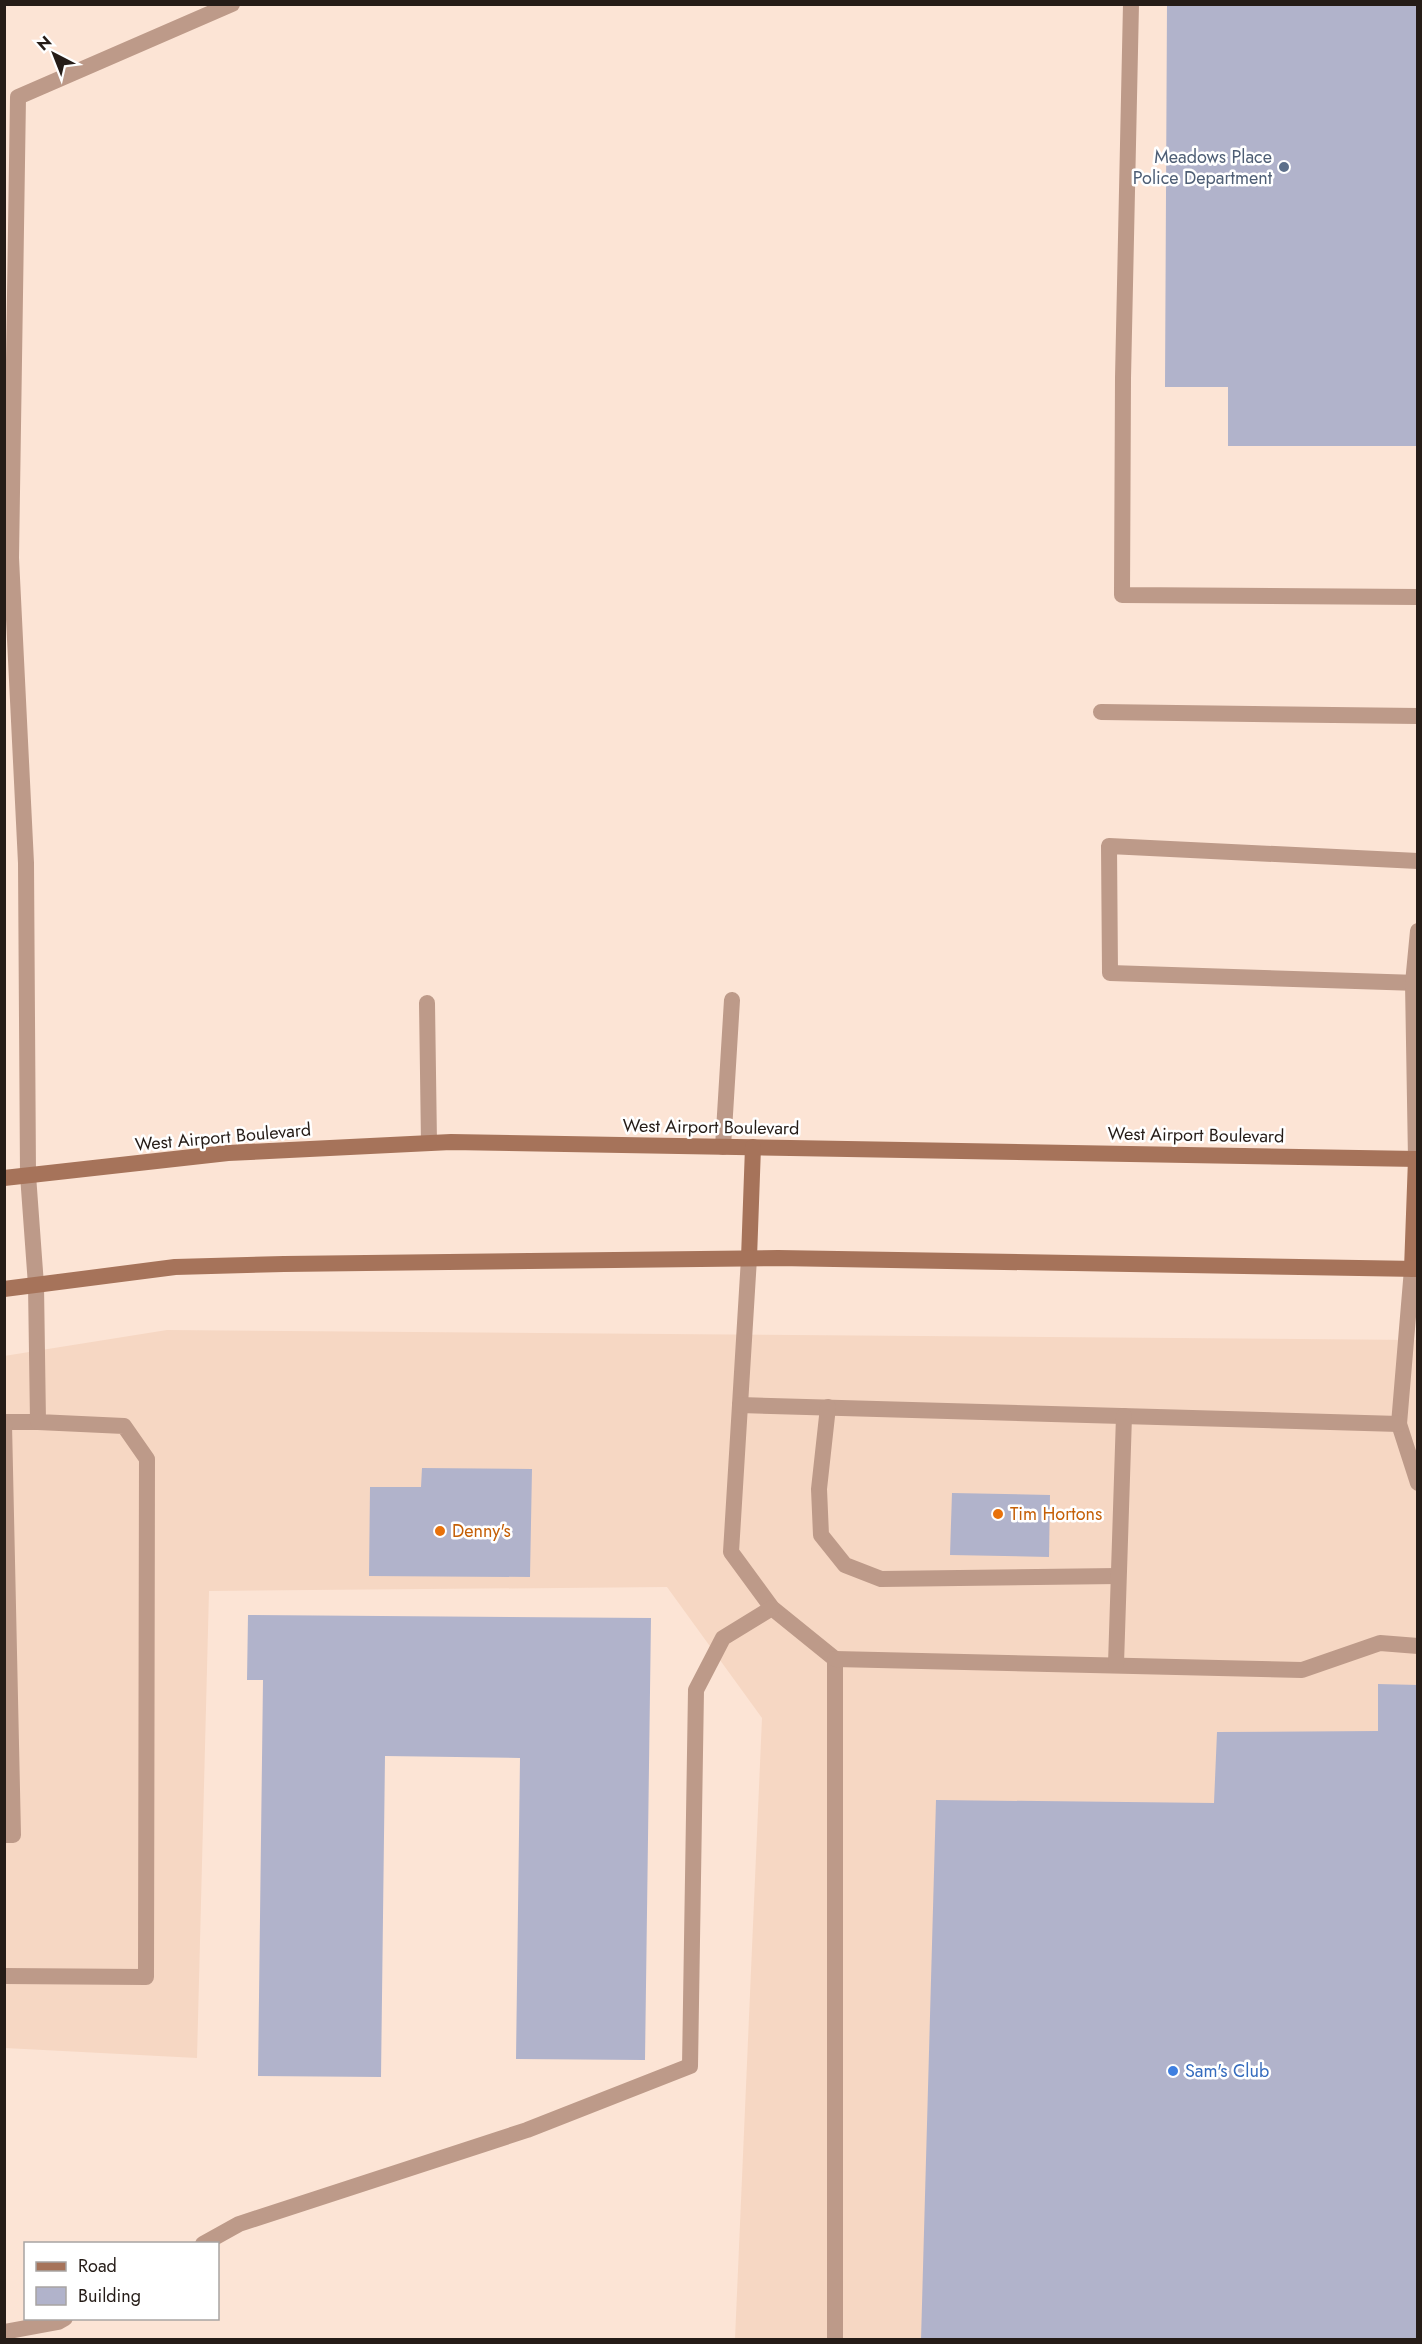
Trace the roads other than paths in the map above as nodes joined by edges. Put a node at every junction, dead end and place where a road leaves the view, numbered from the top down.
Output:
1 (231, 4) edge
2 (1131, 4) edge
3 (10, 215) edge
4 (1418, 597) edge
5 (1101, 711) dead end
6 (1418, 716) edge
7 (1418, 861) edge
8 (1418, 931) edge
9 (1415, 983) edge
10 (732, 1000) dead end
11 (427, 1003) dead end
12 (429, 1143) junction
13 (723, 1147) junction
14 (753, 1147) junction
15 (1417, 1159) edge
16 (28, 1175) junction
17 (4, 1178) edge
18 (749, 1258) junction
19 (1415, 1269) edge
20 (36, 1285) junction
21 (4, 1289) edge
22 (740, 1405) junction
23 (828, 1407) junction
24 (1124, 1416) junction
25 (38, 1422) junction
26 (4, 1423) edge
27 (1400, 1424) junction
28 (1418, 1484) edge
29 (1118, 1576) junction
30 (772, 1608) junction
31 (1418, 1646) edge
32 (835, 1659) junction
33 (1116, 1664) junction
34 (4, 1835) edge
35 (4, 1976) edge
36 (207, 2242) edge
37 (63, 2320) edge
38 (4, 2332) edge
39 (835, 2340) edge

1 - 3 street
2 - 4 street
3 - 16 street
5 - 6 street
7 - 9 street
8 - 9 street
9 - 15 street
10 - 13 street
11 - 12 street
12 - 13 main road, West Airport Boulevard
12 - 16 main road, West Airport Boulevard
13 - 14 main road, West Airport Boulevard
14 - 15 main road, West Airport Boulevard
14 - 18 main road
15 - 19 main road
16 - 17 main road, West Airport Boulevard
16 - 20 street
18 - 19 main road
18 - 20 main road
18 - 22 street
19 - 27 street
20 - 21 main road
20 - 25 street
22 - 23 street
22 - 30 street
23 - 24 street
23 - 29 street
24 - 27 street
24 - 29 street
25 - 26 street
25 - 35 street
26 - 34 street
27 - 28 street
29 - 33 street
30 - 32 street
30 - 36 street
31 - 33 street
32 - 33 street
32 - 39 street
37 - 38 street

